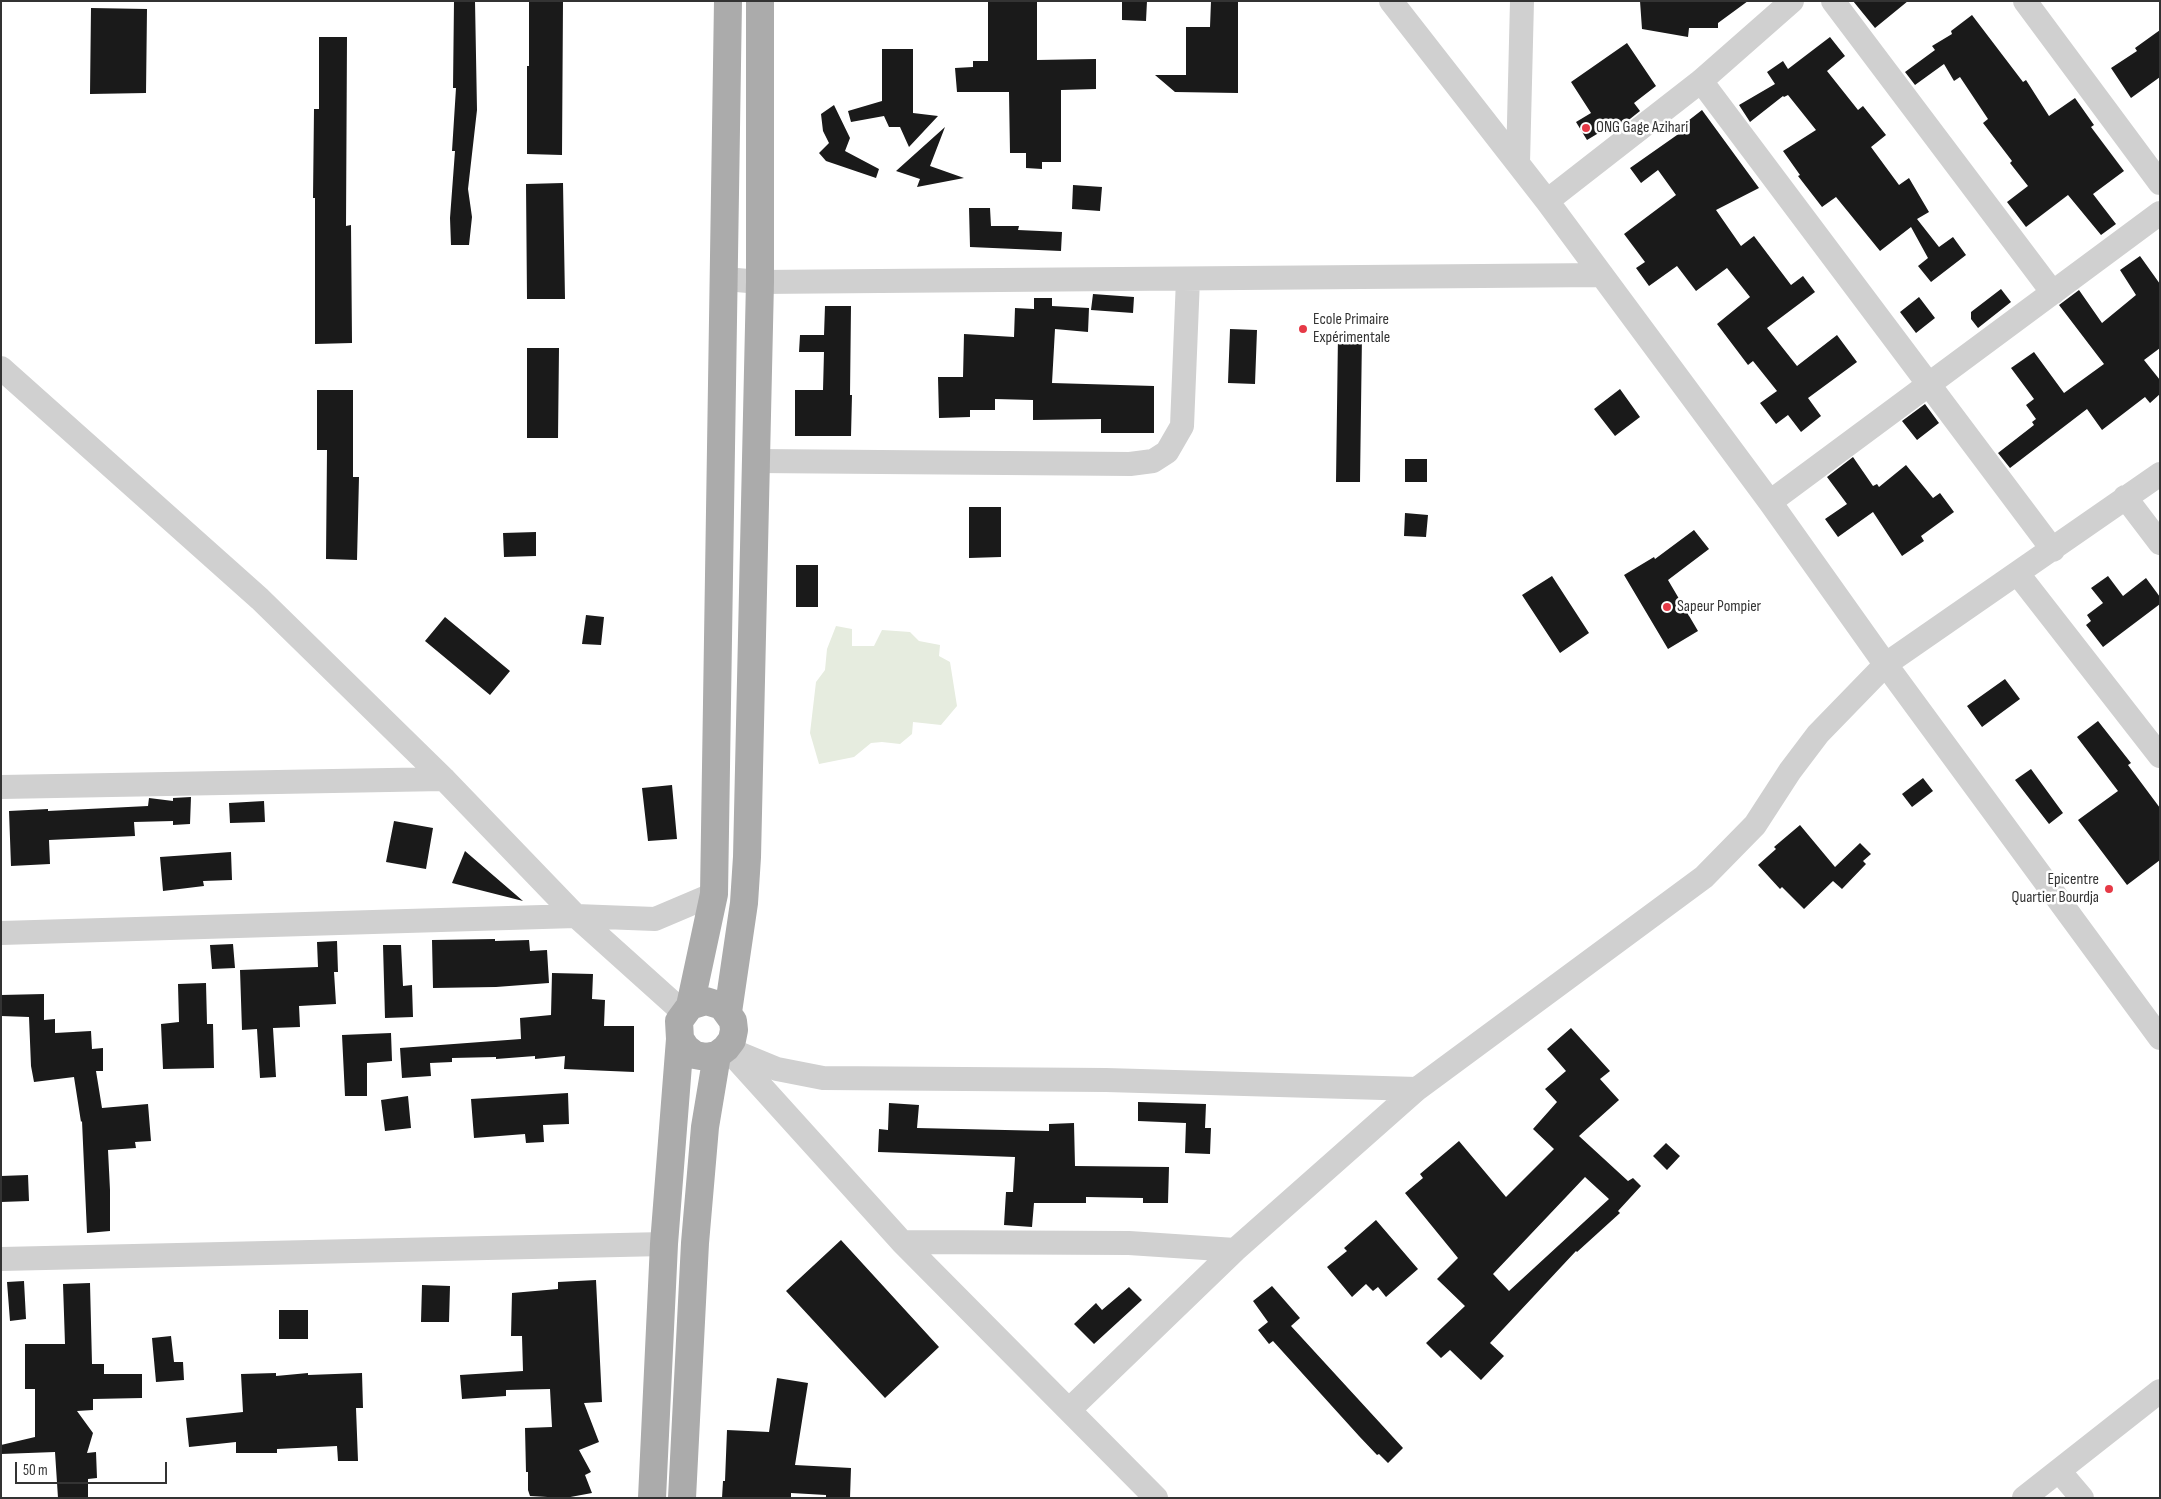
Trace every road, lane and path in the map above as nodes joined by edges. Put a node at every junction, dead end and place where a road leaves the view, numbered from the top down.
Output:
1 (728, 1) edge
2 (760, 1) edge
3 (1391, 1) edge
4 (1522, 1) edge
5 (1792, 1) edge
6 (1833, 1) edge
7 (2024, 1) edge
8 (1701, 81) junction
9 (1518, 163) junction
10 (2160, 183) edge
11 (1547, 201) junction
12 (2160, 213) edge
13 (1602, 275) junction
14 (1188, 278) junction
15 (725, 280) junction
16 (760, 282) junction
17 (2052, 293) junction
18 (1, 368) edge
19 (1929, 384) junction
20 (756, 461) junction
21 (2160, 474) edge
22 (2125, 497) junction
23 (1770, 502) junction
24 (2160, 543) edge
25 (2053, 550) junction
26 (2018, 574) junction
27 (1886, 664) junction
28 (2160, 756) edge
29 (444, 779) junction
30 (1, 787) edge
31 (714, 894) junction
32 (576, 916) junction
33 (1, 934) edge
34 (728, 1012) junction
35 (685, 1019) junction
36 (2160, 1038) edge
37 (722, 1051) junction
38 (1416, 1089) junction
39 (902, 1242) junction
40 (664, 1244) junction
41 (1235, 1250) junction
42 (1, 1259) edge
43 (2160, 1391) edge
44 (1069, 1410) junction
45 (2059, 1471) junction
46 (652, 1498) edge
47 (682, 1498) edge
48 (1156, 1498) edge
49 (2024, 1498) edge
50 (2082, 1498) edge

1 - 15 main road
2 - 16 main road
3 - 9 street
4 - 9 street
5 - 8 street
6 - 17 street
7 - 10 street
8 - 11 street
8 - 19 street
9 - 11 street
11 - 13 street
12 - 17 street
13 - 14 street
13 - 23 street
14 - 16 street
14 - 20 street
15 - 16 street
15 - 31 main road
16 - 20 main road
17 - 19 street
18 - 29 street
19 - 23 street
19 - 25 street
20 - 34 main road
21 - 22 street
22 - 24 street
22 - 25 street
23 - 27 street
25 - 26 street
26 - 27 street
26 - 28 street
27 - 36 street
27 - 38 street
29 - 30 street
29 - 32 street
31 - 32 street
31 - 35 main road
32 - 33 street
32 - 35 street
34 - 35 main road
34 - 37 main road
35 - 37 main road
35 - 40 main road
37 - 38 street
37 - 39 street
37 - 47 main road
38 - 41 street
39 - 41 street
39 - 44 street
40 - 42 street
40 - 46 main road
41 - 44 street
43 - 45 street
44 - 48 street
45 - 49 street
45 - 50 street

